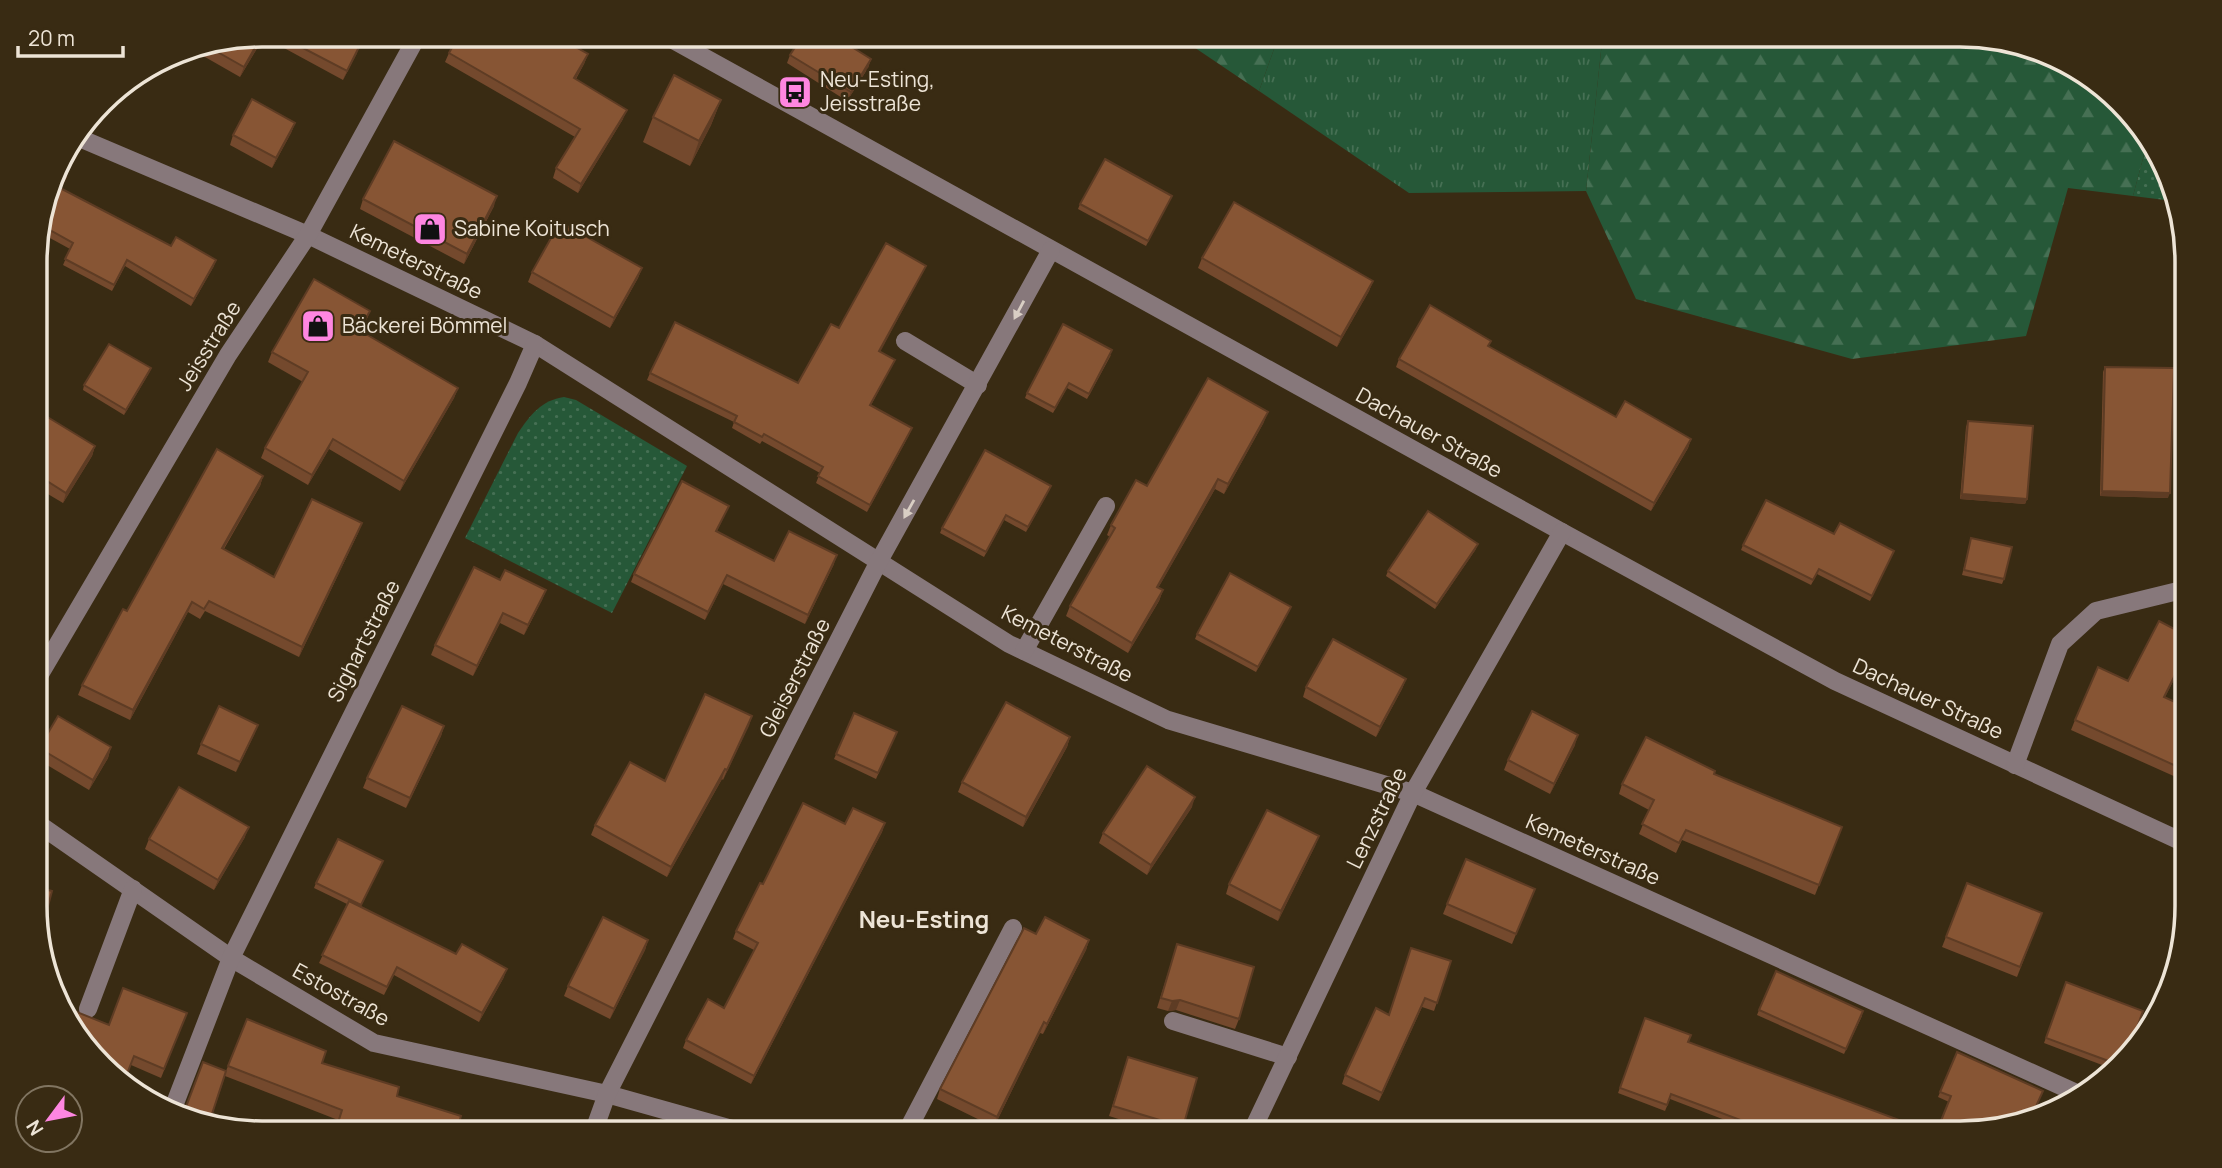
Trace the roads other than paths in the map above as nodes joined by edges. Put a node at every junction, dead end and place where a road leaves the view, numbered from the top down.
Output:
1 (411, 47) edge
2 (686, 47) edge
3 (86, 141) edge
4 (308, 235) junction
5 (1051, 250) junction
6 (905, 341) dead end
7 (534, 344) junction
8 (978, 385) junction
9 (1106, 506) dead end
10 (1562, 532) junction
11 (880, 561) junction
12 (2175, 592) edge
13 (1024, 651) junction
14 (47, 662) edge
15 (2015, 765) junction
16 (1413, 793) junction
17 (47, 830) edge
18 (2175, 838) edge
19 (132, 889) junction
20 (1013, 928) dead end
21 (232, 958) junction
22 (88, 1009) dead end
23 (1173, 1021) dead end
24 (1288, 1057) junction
25 (2070, 1090) edge
26 (607, 1094) junction
27 (175, 1102) edge
28 (1257, 1120) edge
29 (597, 1121) edge
30 (702, 1121) edge
31 (912, 1121) edge

1 - 4 street, Jeisstraße
2 - 5 street, Dachauer Straße
3 - 4 street, Kemeterstraße
4 - 7 street, Kemeterstraße
4 - 14 street, Jeisstraße
5 -> 8 street, Gleiserstraße
5 - 10 street, Dachauer Straße
6 - 8 street
7 - 11 street, Kemeterstraße
7 - 21 street, Sighartstraße
8 -> 11 street, Gleiserstraße
9 - 13 street
10 - 15 street, Dachauer Straße
10 - 16 street, Lenzstraße
11 - 13 street, Kemeterstraße
11 - 26 street, Gleiserstraße
12 - 15 street
13 - 16 street, Kemeterstraße
15 - 18 street, Dachauer Straße
16 - 24 street, Lenzstraße
16 - 25 street, Kemeterstraße
17 - 19 street, Estostraße
19 - 21 street, Estostraße
19 - 22 street
20 - 31 street
21 - 26 street, Estostraße
21 - 27 street, Sighartstraße
23 - 24 street
24 - 28 street, Lenzstraße
26 - 29 street, Gleiserstraße
26 - 30 street, Estostraße

